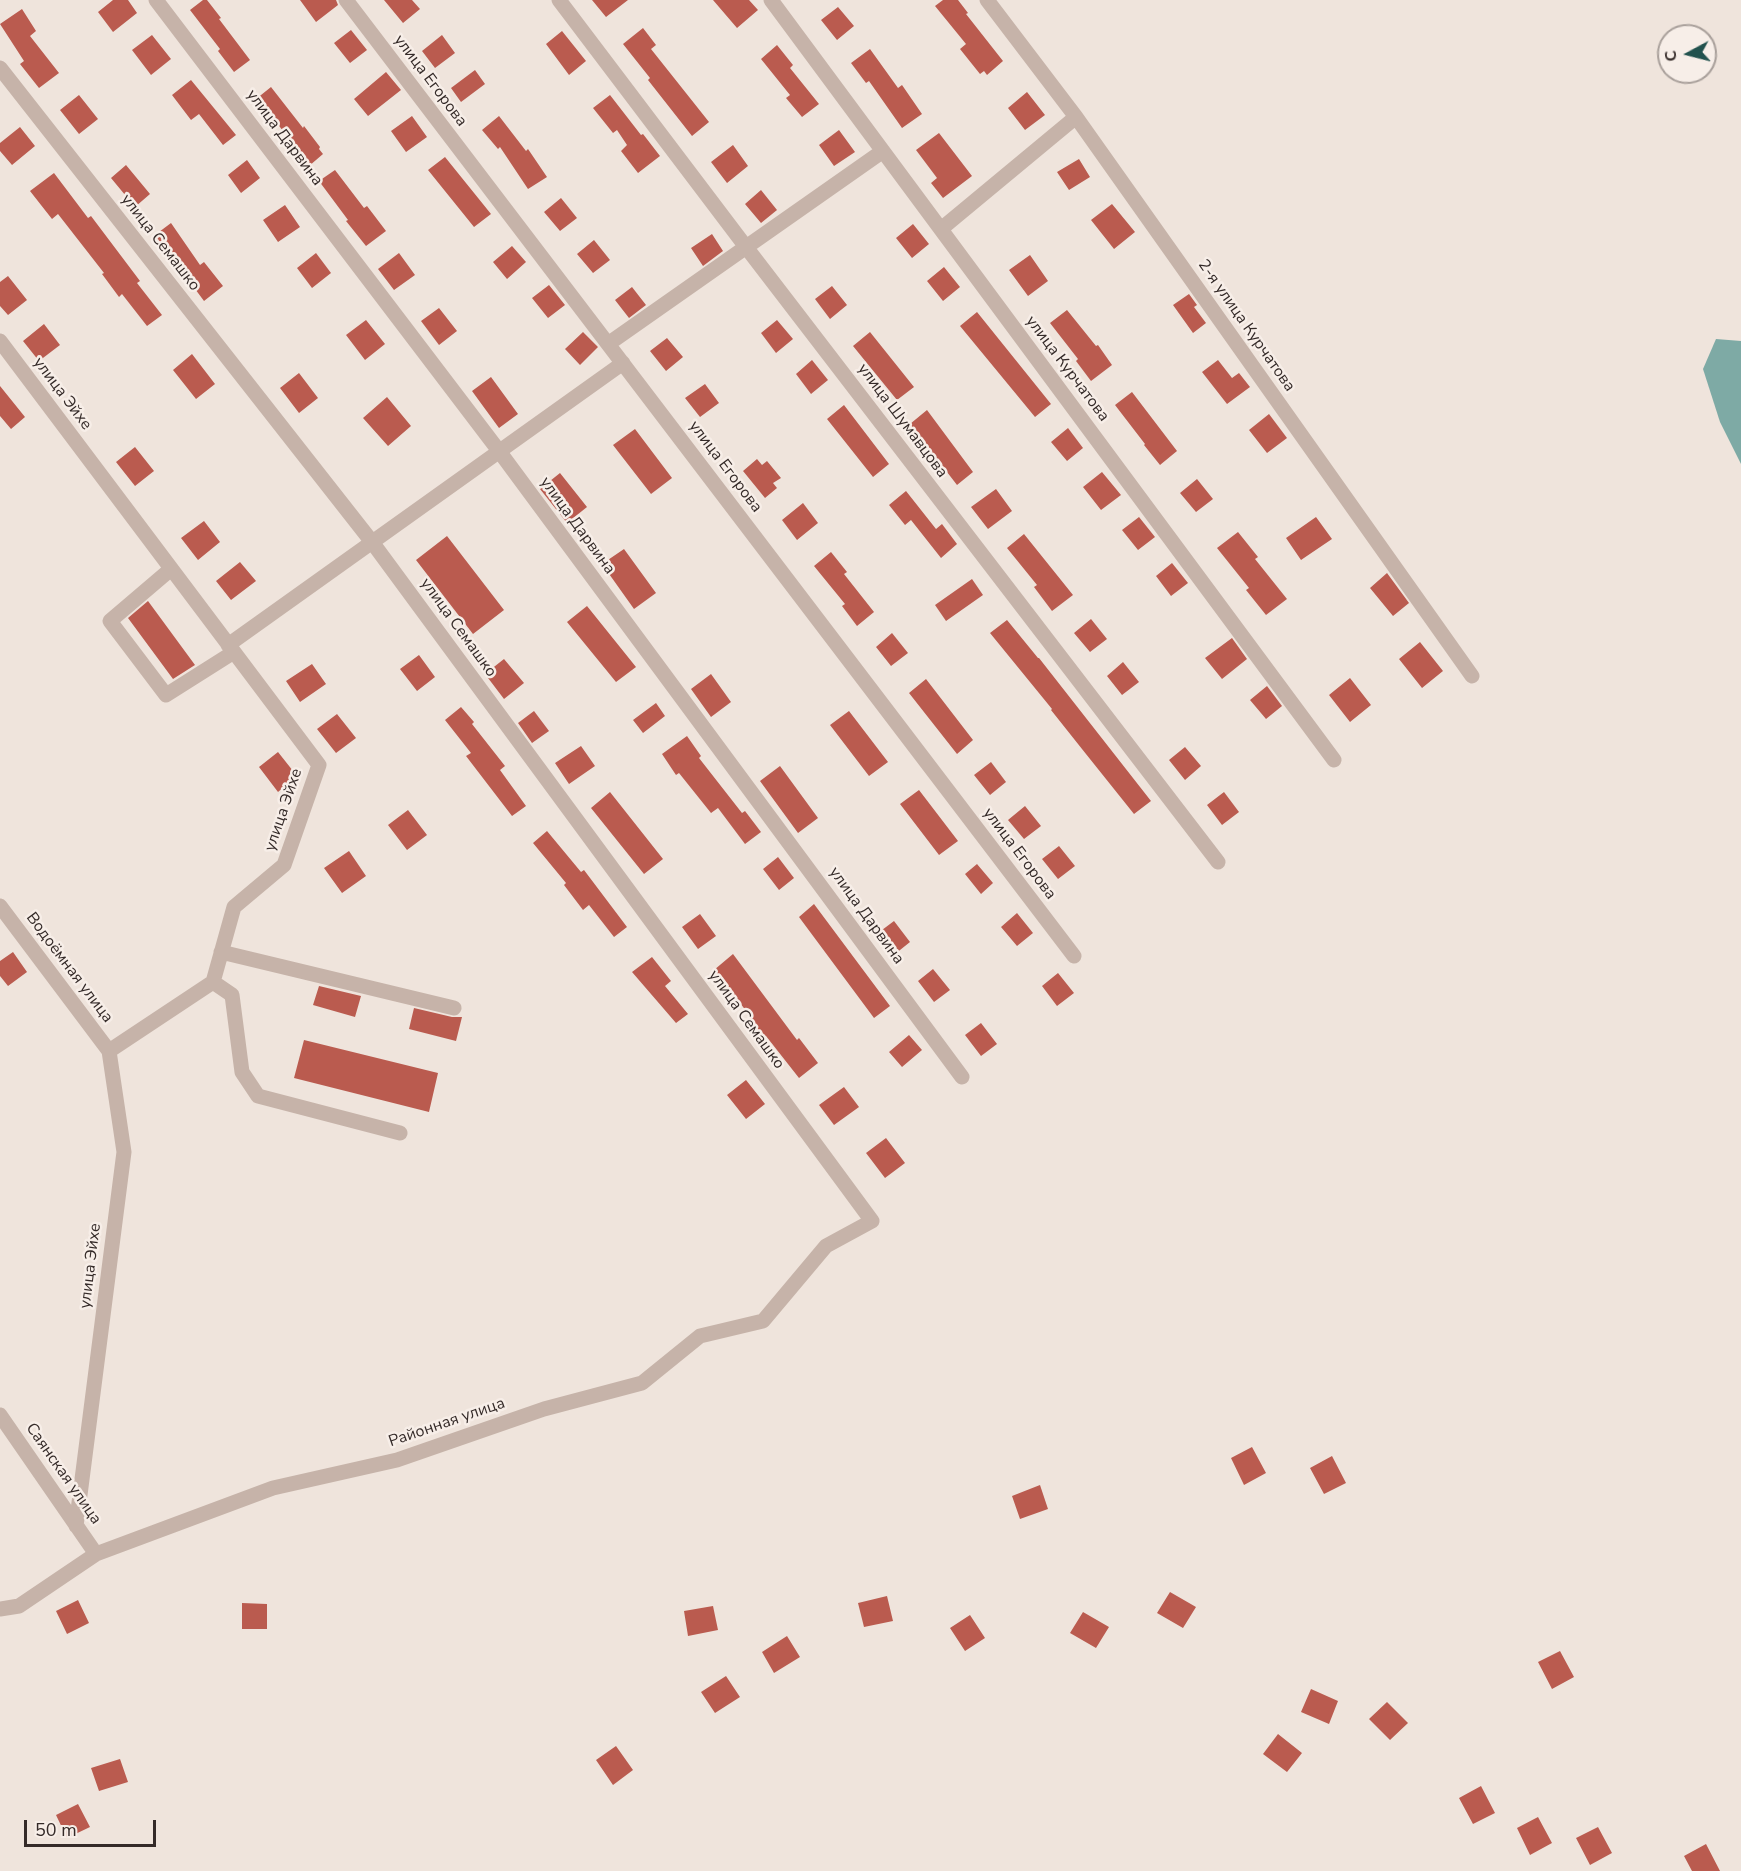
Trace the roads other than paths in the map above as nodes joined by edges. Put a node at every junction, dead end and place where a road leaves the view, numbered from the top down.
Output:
1 (156, 0) edge
2 (346, 0) edge
3 (559, 0) edge
4 (771, 0) edge
5 (987, 0) edge
6 (0, 68) edge
7 (1076, 117) junction
8 (883, 151) junction
9 (940, 229) junction
10 (746, 247) junction
11 (0, 341) edge
12 (608, 344) junction
13 (622, 363) junction
14 (499, 451) junction
15 (372, 542) junction
16 (171, 569) junction
17 (231, 649) junction
18 (1472, 676) dead end
19 (1335, 760) dead end
20 (1218, 862) dead end
21 (0, 906) edge
22 (221, 952) junction
23 (1074, 956) dead end
24 (213, 982) junction
25 (454, 1008) dead end
26 (109, 1051) junction
27 (962, 1077) dead end
28 (400, 1133) dead end
29 (872, 1221) joint
30 (0, 1415) edge
31 (76, 1526) junction
32 (96, 1554) junction
33 (0, 1609) edge

1 - 14 street, улица Дарвина
2 - 12 street, улица Егорова
3 - 10 street, улица Шумавцова
4 - 8 street, улица Курчатова
5 - 7 street, 2-я улица Курчатова
6 - 15 street, улица Семашко
7 - 9 street
7 - 18 street, 2-я улица Курчатова
8 - 9 street, улица Курчатова
8 - 10 street
9 - 19 street, улица Курчатова
10 - 12 street
10 - 20 street, улица Шумавцова
11 - 16 street, улица Эйхе
12 - 13 street, улица Егорова
13 - 14 street
13 - 23 street, улица Егорова
14 - 15 street
14 - 27 street, улица Дарвина
15 - 17 street
15 - 29 street, улица Семашко
16 - 17 street, улица Эйхе
16 - 17 street
17 - 22 street, улица Эйхе
21 - 26 street, Водоёмная улица
22 - 24 street, улица Эйхе
22 - 25 street
24 - 26 street
24 - 28 street
26 - 31 street, улица Эйхе
29 - 32 street, Районная улица
30 - 31 street, Саянская улица
31 - 32 street, Саянская улица
32 - 33 street, Районная улица

